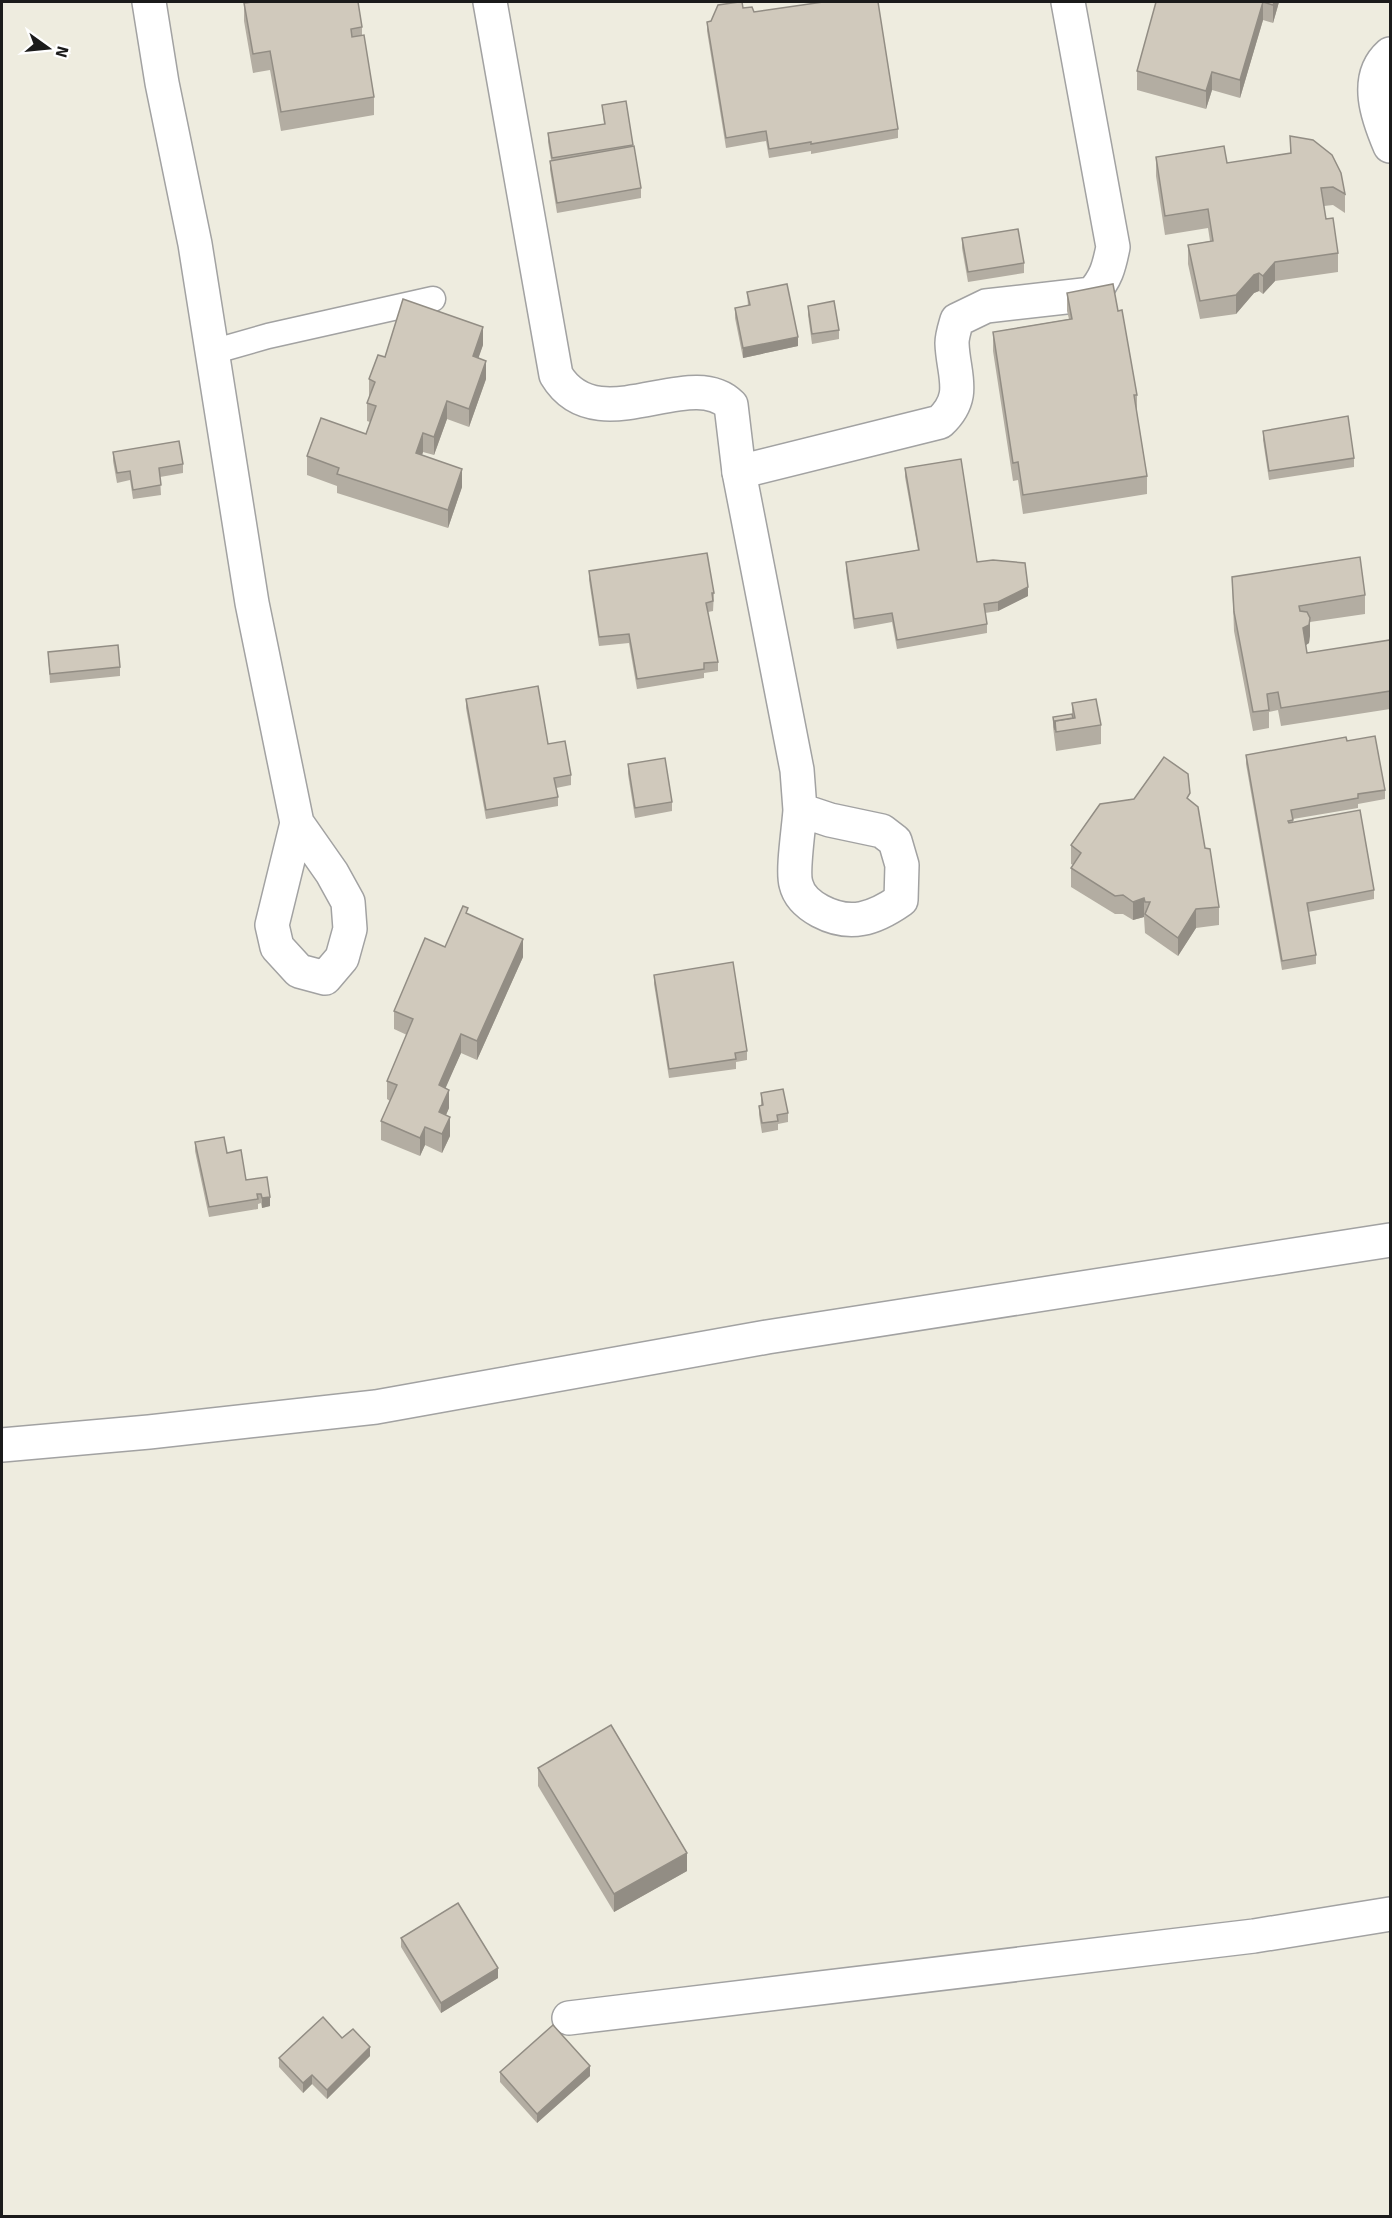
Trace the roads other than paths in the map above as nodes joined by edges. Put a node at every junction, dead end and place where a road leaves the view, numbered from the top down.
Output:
1 (149, 2) edge
2 (490, 2) edge
3 (1068, 2) edge
4 (1390, 54) edge
5 (1390, 146) edge
6 (433, 299) dead end
7 (212, 352) junction
8 (739, 472) junction
9 (800, 810) dead end
10 (297, 823) dead end
11 (1390, 1240) edge
12 (2, 1445) edge
13 (1390, 1914) edge
14 (569, 2018) dead end

1 - 7 street
2 - 8 street
3 - 8 street
4 - 5 street
6 - 7 lane
7 - 10 street
8 - 9 street
11 - 12 street
13 - 14 street

